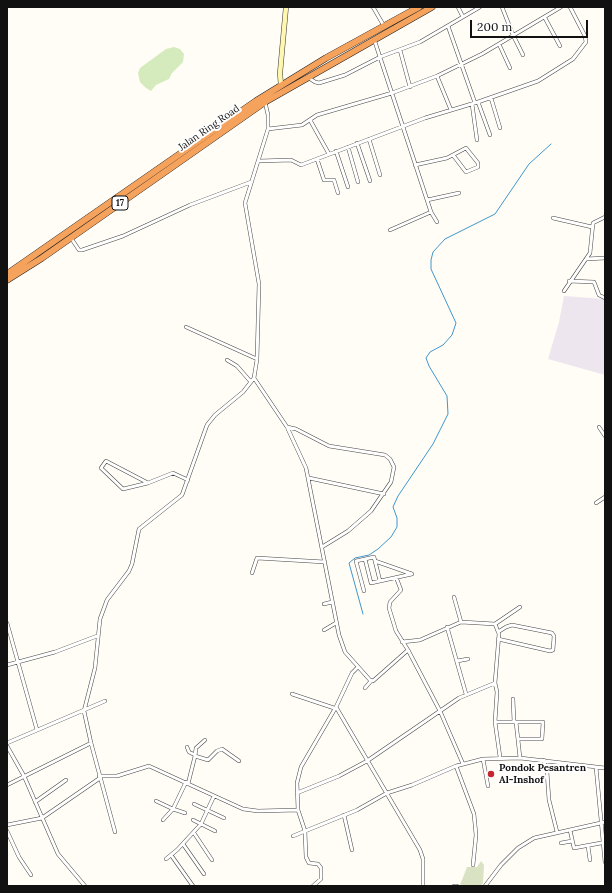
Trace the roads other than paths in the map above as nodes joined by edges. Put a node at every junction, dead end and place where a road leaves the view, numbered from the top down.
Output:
1 (286, 7) edge
2 (373, 7) edge
3 (419, 7) edge
4 (432, 7) edge
5 (458, 7) edge
6 (480, 7) edge
7 (502, 7) edge
8 (561, 7) edge
9 (570, 7) edge
10 (463, 17) junction
11 (545, 18) junction
12 (384, 26) junction
13 (448, 26) junction
14 (513, 35) junction
15 (375, 42) junction
16 (500, 44) junction
17 (560, 46) dead end
18 (400, 50) junction
19 (523, 55) dead end
20 (380, 57) junction
21 (463, 65) junction
22 (510, 68) dead end
23 (307, 76) junction
24 (437, 76) junction
25 (281, 86) junction
26 (410, 87) junction
27 (392, 93) junction
28 (491, 98) junction
29 (265, 102) junction
30 (475, 103) junction
31 (451, 110) junction
32 (310, 120) junction
33 (402, 127) junction
34 (500, 128) dead end
35 (268, 129) junction
36 (490, 135) dead end
37 (369, 139) junction
38 (477, 140) dead end
39 (357, 143) junction
40 (348, 147) junction
41 (336, 151) junction
42 (329, 154) junction
43 (453, 155) junction
44 (317, 158) junction
45 (258, 161) junction
46 (415, 165) junction
47 (380, 175) dead end
48 (370, 181) dead end
49 (251, 182) junction
50 (358, 182) dead end
51 (348, 187) dead end
52 (338, 193) dead end
53 (459, 193) dead end
54 (427, 200) junction
55 (431, 212) junction
56 (605, 217) edge
57 (553, 218) dead end
58 (437, 222) dead end
59 (592, 227) junction
60 (390, 230) dead end
61 (71, 238) junction
62 (40, 256) junction
63 (605, 258) edge
64 (586, 259) junction
65 (7, 274) edge
66 (7, 280) edge
67 (569, 280) junction
68 (564, 291) dead end
69 (605, 298) edge
70 (186, 327) dead end
71 (257, 359) junction
72 (227, 360) dead end
73 (254, 378) junction
74 (251, 382) junction
75 (287, 427) junction
76 (599, 427) dead end
77 (605, 436) edge
78 (309, 478) junction
79 (188, 480) junction
80 (148, 483) junction
81 (384, 494) junction
82 (605, 497) edge
83 (596, 503) dead end
84 (322, 546) junction
85 (365, 558) junction
86 (375, 561) junction
87 (326, 563) junction
88 (252, 572) dead end
89 (396, 577) junction
90 (380, 581) junction
91 (364, 591) dead end
92 (454, 597) dead end
93 (332, 602) junction
94 (324, 604) dead end
95 (520, 607) dead end
96 (461, 622) junction
97 (7, 623) edge
98 (336, 623) junction
99 (495, 624) junction
100 (447, 627) junction
101 (324, 630) dead end
102 (498, 632) junction
103 (97, 636) junction
104 (498, 639) junction
105 (402, 642) junction
106 (408, 650) junction
107 (468, 659) dead end
108 (457, 661) junction
109 (18, 662) junction
110 (7, 665) edge
111 (358, 667) junction
112 (371, 681) junction
113 (495, 684) junction
114 (366, 688) dead end
115 (292, 694) dead end
116 (466, 694) junction
117 (513, 699) dead end
118 (105, 701) dead end
119 (335, 708) junction
120 (84, 711) junction
121 (440, 711) junction
122 (495, 722) junction
123 (515, 722) junction
124 (37, 730) junction
125 (518, 739) junction
126 (205, 740) dead end
127 (7, 743) edge
128 (91, 743) junction
129 (7, 746) edge
130 (187, 747) dead end
131 (195, 756) junction
132 (500, 757) junction
133 (520, 758) junction
134 (483, 759) junction
135 (544, 760) junction
136 (239, 761) dead end
137 (367, 761) junction
138 (463, 764) junction
139 (456, 766) junction
140 (596, 767) junction
141 (605, 768) edge
142 (24, 776) junction
143 (100, 777) junction
144 (66, 780) dead end
145 (187, 783) junction
146 (7, 785) edge
147 (488, 786) dead end
148 (296, 793) junction
149 (387, 793) junction
150 (214, 796) junction
151 (156, 800) dead end
152 (35, 802) junction
153 (194, 804) dead end
154 (173, 808) junction
155 (208, 810) junction
156 (298, 810) junction
157 (184, 813) dead end
158 (344, 815) junction
159 (42, 818) junction
160 (224, 818) dead end
161 (163, 820) dead end
162 (193, 820) dead end
163 (603, 823) edge
164 (201, 824) junction
165 (7, 825) edge
166 (570, 830) junction
167 (7, 831) edge
168 (215, 831) dead end
169 (305, 831) junction
170 (115, 832) dead end
171 (557, 832) junction
172 (194, 833) junction
173 (293, 836) dead end
174 (572, 841) junction
175 (561, 843) dead end
176 (601, 843) dead end
177 (183, 844) junction
178 (588, 846) junction
179 (352, 850) dead end
180 (171, 855) junction
181 (166, 859) dead end
182 (212, 860) dead end
183 (590, 860) dead end
184 (605, 862) edge
185 (473, 865) dead end
186 (204, 874) dead end
187 (31, 875) dead end
188 (85, 886) edge
189 (193, 886) edge
190 (313, 886) edge
191 (423, 886) edge
192 (485, 886) edge

1 - 25 street
2 - 12 street
3 - 12 highway, Jalan Ring Road / 17
4 - 15 highway, Jalan Ring Road / 17
5 - 10 street
6 - 10 street
7 - 14 street
8 - 11 street
9 - 28 street
10 - 13 street
11 - 14 street
11 - 17 street
12 - 25 highway, Jalan Ring Road / 17
13 - 18 street
13 - 21 street
14 - 16 street
14 - 19 street
15 - 20 street
15 - 23 highway, Jalan Ring Road / 17
16 - 21 street
16 - 22 street
18 - 20 street
18 - 26 street
20 - 23 street
20 - 27 street
21 - 24 street
21 - 30 street
23 - 29 highway, Jalan Ring Road / 17
24 - 26 street
24 - 31 street
25 - 62 highway, Jalan Ring Road / 17
26 - 27 street
27 - 32 street
27 - 33 street
28 - 30 street
28 - 34 street
29 - 35 street
29 - 61 highway, Jalan Ring Road / 17
30 - 31 street
30 - 36 street
30 - 38 street
31 - 33 street
32 - 35 street
32 - 42 street
33 - 37 street
33 - 46 street
35 - 45 street
37 - 39 street
37 - 47 street
39 - 40 street
39 - 48 street
40 - 41 street
40 - 50 street
41 - 42 street
41 - 51 street
42 - 44 street
43 - 43 street
43 - 46 street
44 - 45 street
44 - 52 street
45 - 49 street
46 - 54 street
49 - 61 street
49 - 71 street
53 - 54 street
54 - 55 street
55 - 58 street
55 - 60 street
56 - 59 street
57 - 59 street
59 - 64 street
61 - 62 highway, Jalan Ring Road / 17
62 - 65 highway, Jalan Ring Road / 17
62 - 66 highway, Jalan Ring Road / 17
63 - 64 street
64 - 67 street
67 - 68 street
67 - 69 street
70 - 71 street
71 - 73 street
72 - 74 street
73 - 74 street
73 - 75 street
74 - 79 street
75 - 78 street
75 - 81 street
76 - 77 street
78 - 81 street
78 - 84 street
79 - 80 street
79 - 103 street
80 - 80 street
81 - 84 street
82 - 83 street
84 - 87 street
85 - 86 street
85 - 90 street
85 - 91 street
86 - 89 street
86 - 90 street
87 - 88 street
87 - 93 street
89 - 90 street
89 - 105 street
92 - 96 street
93 - 94 street
93 - 98 street
95 - 99 street
96 - 99 street
96 - 100 street
97 - 109 street
98 - 101 street
98 - 111 street
99 - 102 street
100 - 105 street
100 - 108 street
102 - 104 street
102 - 104 street
103 - 109 street
103 - 120 street
104 - 113 street
105 - 106 street
106 - 112 street
106 - 121 street
107 - 108 street
108 - 116 street
109 - 110 street
109 - 124 street
111 - 112 street
111 - 119 street
112 - 114 street
113 - 116 street
113 - 122 street
115 - 119 street
116 - 121 street
117 - 123 street
118 - 120 street
119 - 137 street
119 - 148 street
120 - 124 street
120 - 128 street
121 - 137 street
121 - 138 street
122 - 123 street
122 - 132 street
123 - 125 street
123 - 125 street
124 - 127 street
125 - 133 street
126 - 131 street
128 - 142 street
128 - 143 street
129 - 142 street
130 - 131 street
131 - 136 street
131 - 145 street
132 - 133 street
132 - 134 street
133 - 135 street
134 - 138 street
134 - 147 street
135 - 140 street
135 - 171 street
137 - 148 street
137 - 149 street
138 - 139 street
139 - 149 street
139 - 185 street
140 - 141 street
140 - 163 street
142 - 146 street
142 - 152 street
143 - 145 street
143 - 159 street
143 - 170 street
144 - 152 street
145 - 150 street
145 - 154 street
148 - 156 street
149 - 158 street
149 - 191 street
150 - 155 street
150 - 156 street
151 - 154 street
152 - 159 street
153 - 155 street
154 - 157 street
154 - 161 street
155 - 160 street
155 - 164 street
156 - 169 street
158 - 169 street
158 - 179 street
159 - 165 street
159 - 188 street
162 - 164 street
163 - 166 street
163 - 184 street
164 - 168 street
164 - 172 street
166 - 171 street
166 - 174 street
167 - 187 street
169 - 173 street
169 - 190 street
171 - 192 street
172 - 177 street
172 - 182 street
174 - 175 street
174 - 178 street
176 - 178 street
177 - 180 street
177 - 186 street
178 - 183 street
180 - 181 street
180 - 189 street

